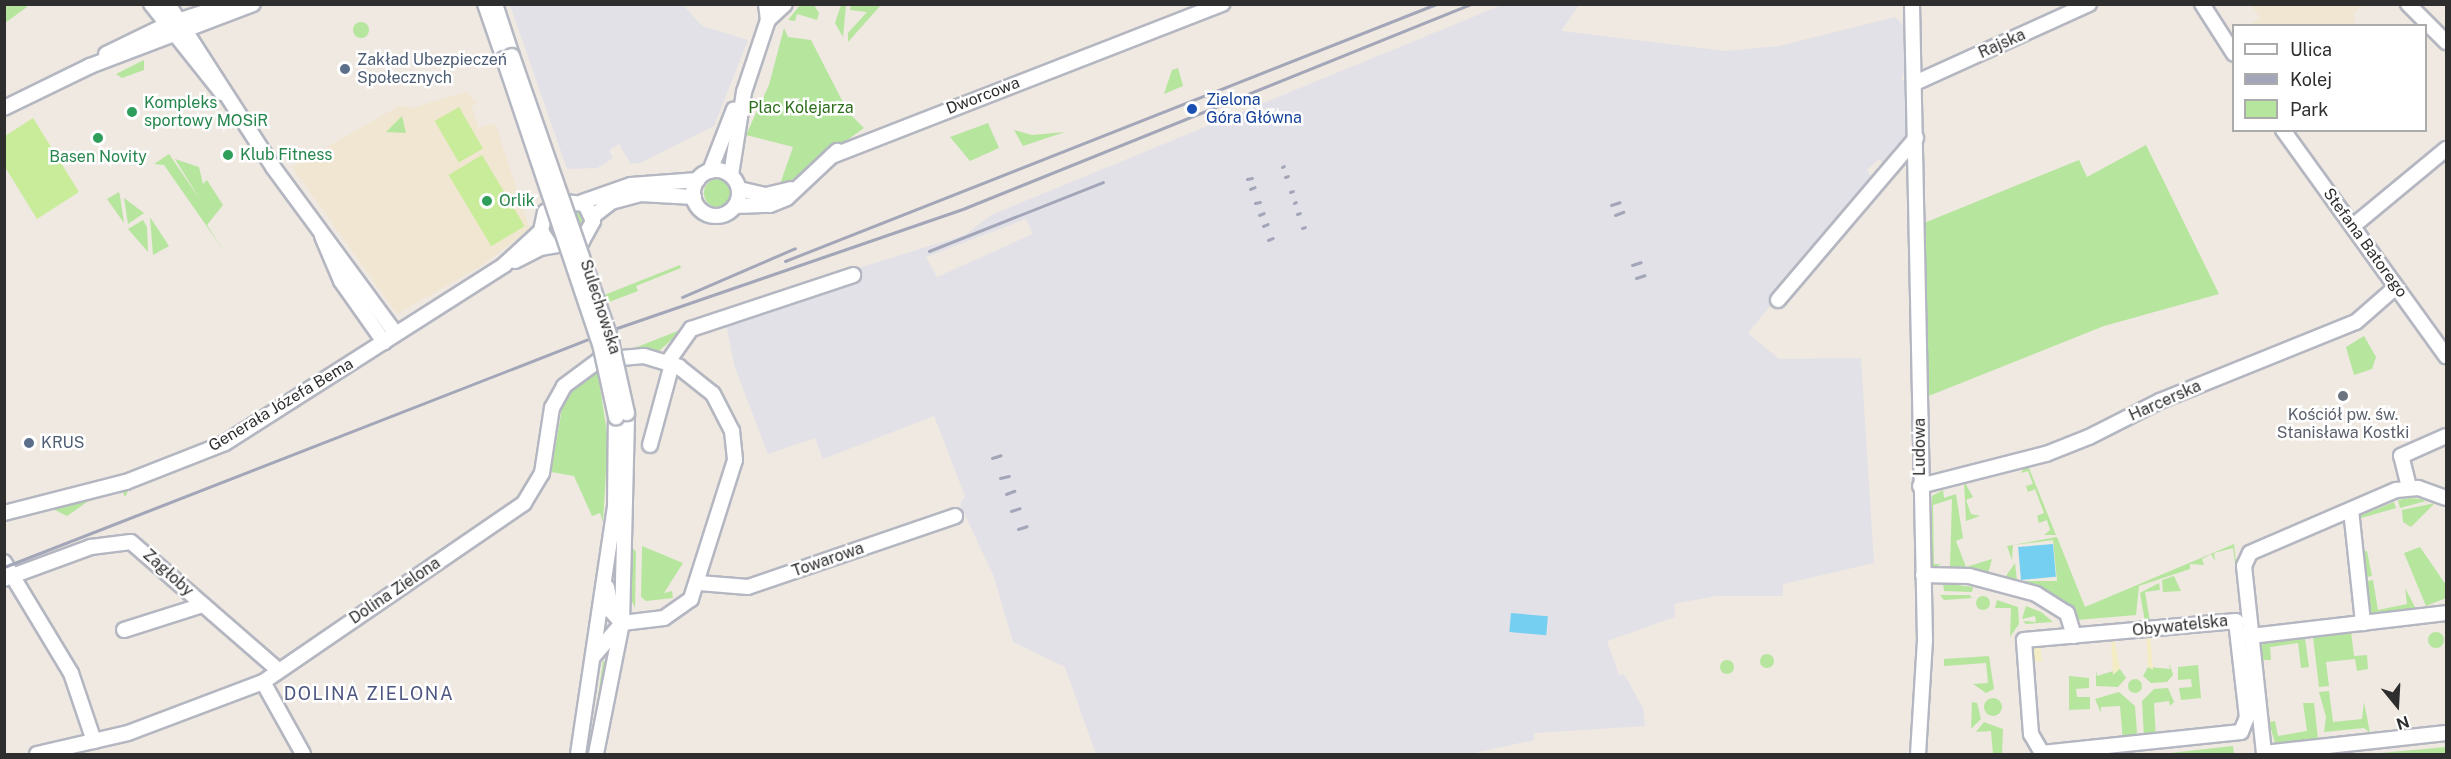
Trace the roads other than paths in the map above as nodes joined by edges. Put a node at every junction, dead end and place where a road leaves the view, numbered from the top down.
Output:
1 (151, 4) edge
2 (168, 4) edge
3 (229, 4) edge
4 (254, 4) edge
5 (785, 4) edge
6 (1222, 4) edge
7 (1912, 4) edge
8 (2089, 4) edge
9 (2202, 4) edge
10 (2408, 4) edge
11 (487, 5) edge
12 (1200, 8) edge
13 (771, 11) edge
14 (177, 27) junction
15 (2446, 42) edge
16 (2232, 51) edge
17 (1915, 83) junction
18 (744, 92) junction
19 (4, 108) edge
20 (2284, 132) edge
21 (1916, 138) junction
22 (2446, 149) edge
23 (710, 171) junction
24 (731, 175) junction
25 (698, 180) junction
26 (796, 187) junction
27 (739, 189) junction
28 (694, 197) junction
29 (582, 202) junction
30 (735, 206) junction
31 (592, 217) junction
32 (2353, 226) junction
33 (541, 231) junction
34 (550, 245) junction
35 (504, 264) junction
36 (852, 275) dead end
37 (2397, 287) junction
38 (1778, 300) dead end
39 (390, 338) junction
40 (2446, 356) edge
41 (670, 363) junction
42 (621, 415) junction
43 (2446, 436) edge
44 (650, 445) dead end
45 (1920, 486) junction
46 (2409, 487) junction
47 (2446, 498) edge
48 (2350, 510) junction
49 (4, 513) edge
50 (955, 516) dead end
51 (4, 562) edge
52 (606, 573) junction
53 (1923, 575) junction
54 (7, 579) edge
55 (699, 583) junction
56 (203, 605) junction
57 (2446, 613) edge
58 (2362, 622) junction
59 (622, 623) junction
60 (124, 630) dead end
61 (2074, 636) junction
62 (2251, 636) junction
63 (593, 657) junction
64 (278, 670) junction
65 (263, 682) junction
66 (2446, 733) edge
67 (94, 741) junction
68 (37, 754) edge
69 (303, 754) edge
70 (578, 754) edge
71 (596, 754) edge
72 (1918, 754) edge

1 - 14 street
2 - 14 street
3 - 14 street
4 - 14 street
5 - 13 street
6 - 12 street, Dworcowa
7 - 17 street, Ludowa
8 - 17 street, Rajska
9 - 16 street
10 - 15 street
11 - 42 street, Sulechowska, bridge
12 - 26 street, Dworcowa
13 - 18 street
14 - 19 street
14 - 39 street
17 - 21 street, Ludowa
18 - 23 street
18 - 24 street
20 - 32 street, Stefana Batorego
21 - 38 street
21 - 45 street, Ludowa
22 - 32 street
23 - 24 street
23 - 25 street
24 - 27 street
25 - 28 street
25 - 29 street
26 - 27 street, Dworcowa
26 - 30 street, Dworcowa
27 - 30 street
28 - 30 street
28 - 31 street
29 - 31 street
29 - 33 street
31 - 34 street
32 - 37 street, Stefana Batorego
33 - 34 street
33 - 35 street, Generała Józefa Bema
34 - 35 street, Generała Józefa Bema
35 - 39 street, Generała Józefa Bema
36 - 41 street
37 - 40 street, Stefana Batorego
37 - 45 street, Harcerska
39 - 49 street, Generała Józefa Bema
41 - 44 street
41 - 55 street
41 - 64 street, Dolina Zielona
42 - 52 street, Sulechowska
42 - 59 street, Sulechowska
43 - 46 street
45 - 53 street, Ludowa
46 - 47 street
46 - 48 street, Obywatelska
48 - 58 street
48 - 62 street, Obywatelska
50 - 55 street, Towarowa
51 - 54 street
52 - 59 street, Sulechowska
52 - 63 street, Sulechowska
53 - 61 street
53 - 72 street, Ludowa
54 - 56 street, Zagłoby
54 - 67 street
55 - 59 street
56 - 60 street
56 - 64 street, Zagłoby
57 - 58 street, Obywatelska
58 - 62 street, Obywatelska
59 - 63 street
59 - 71 street, Sulechowska
61 - 61 street, Obywatelska
62 - 66 street, Obywatelska
63 - 70 street, Sulechowska
64 - 65 street, Dolina Zielona
65 - 67 street, Dolina Zielona
65 - 69 street
67 - 68 street, Dolina Zielona

